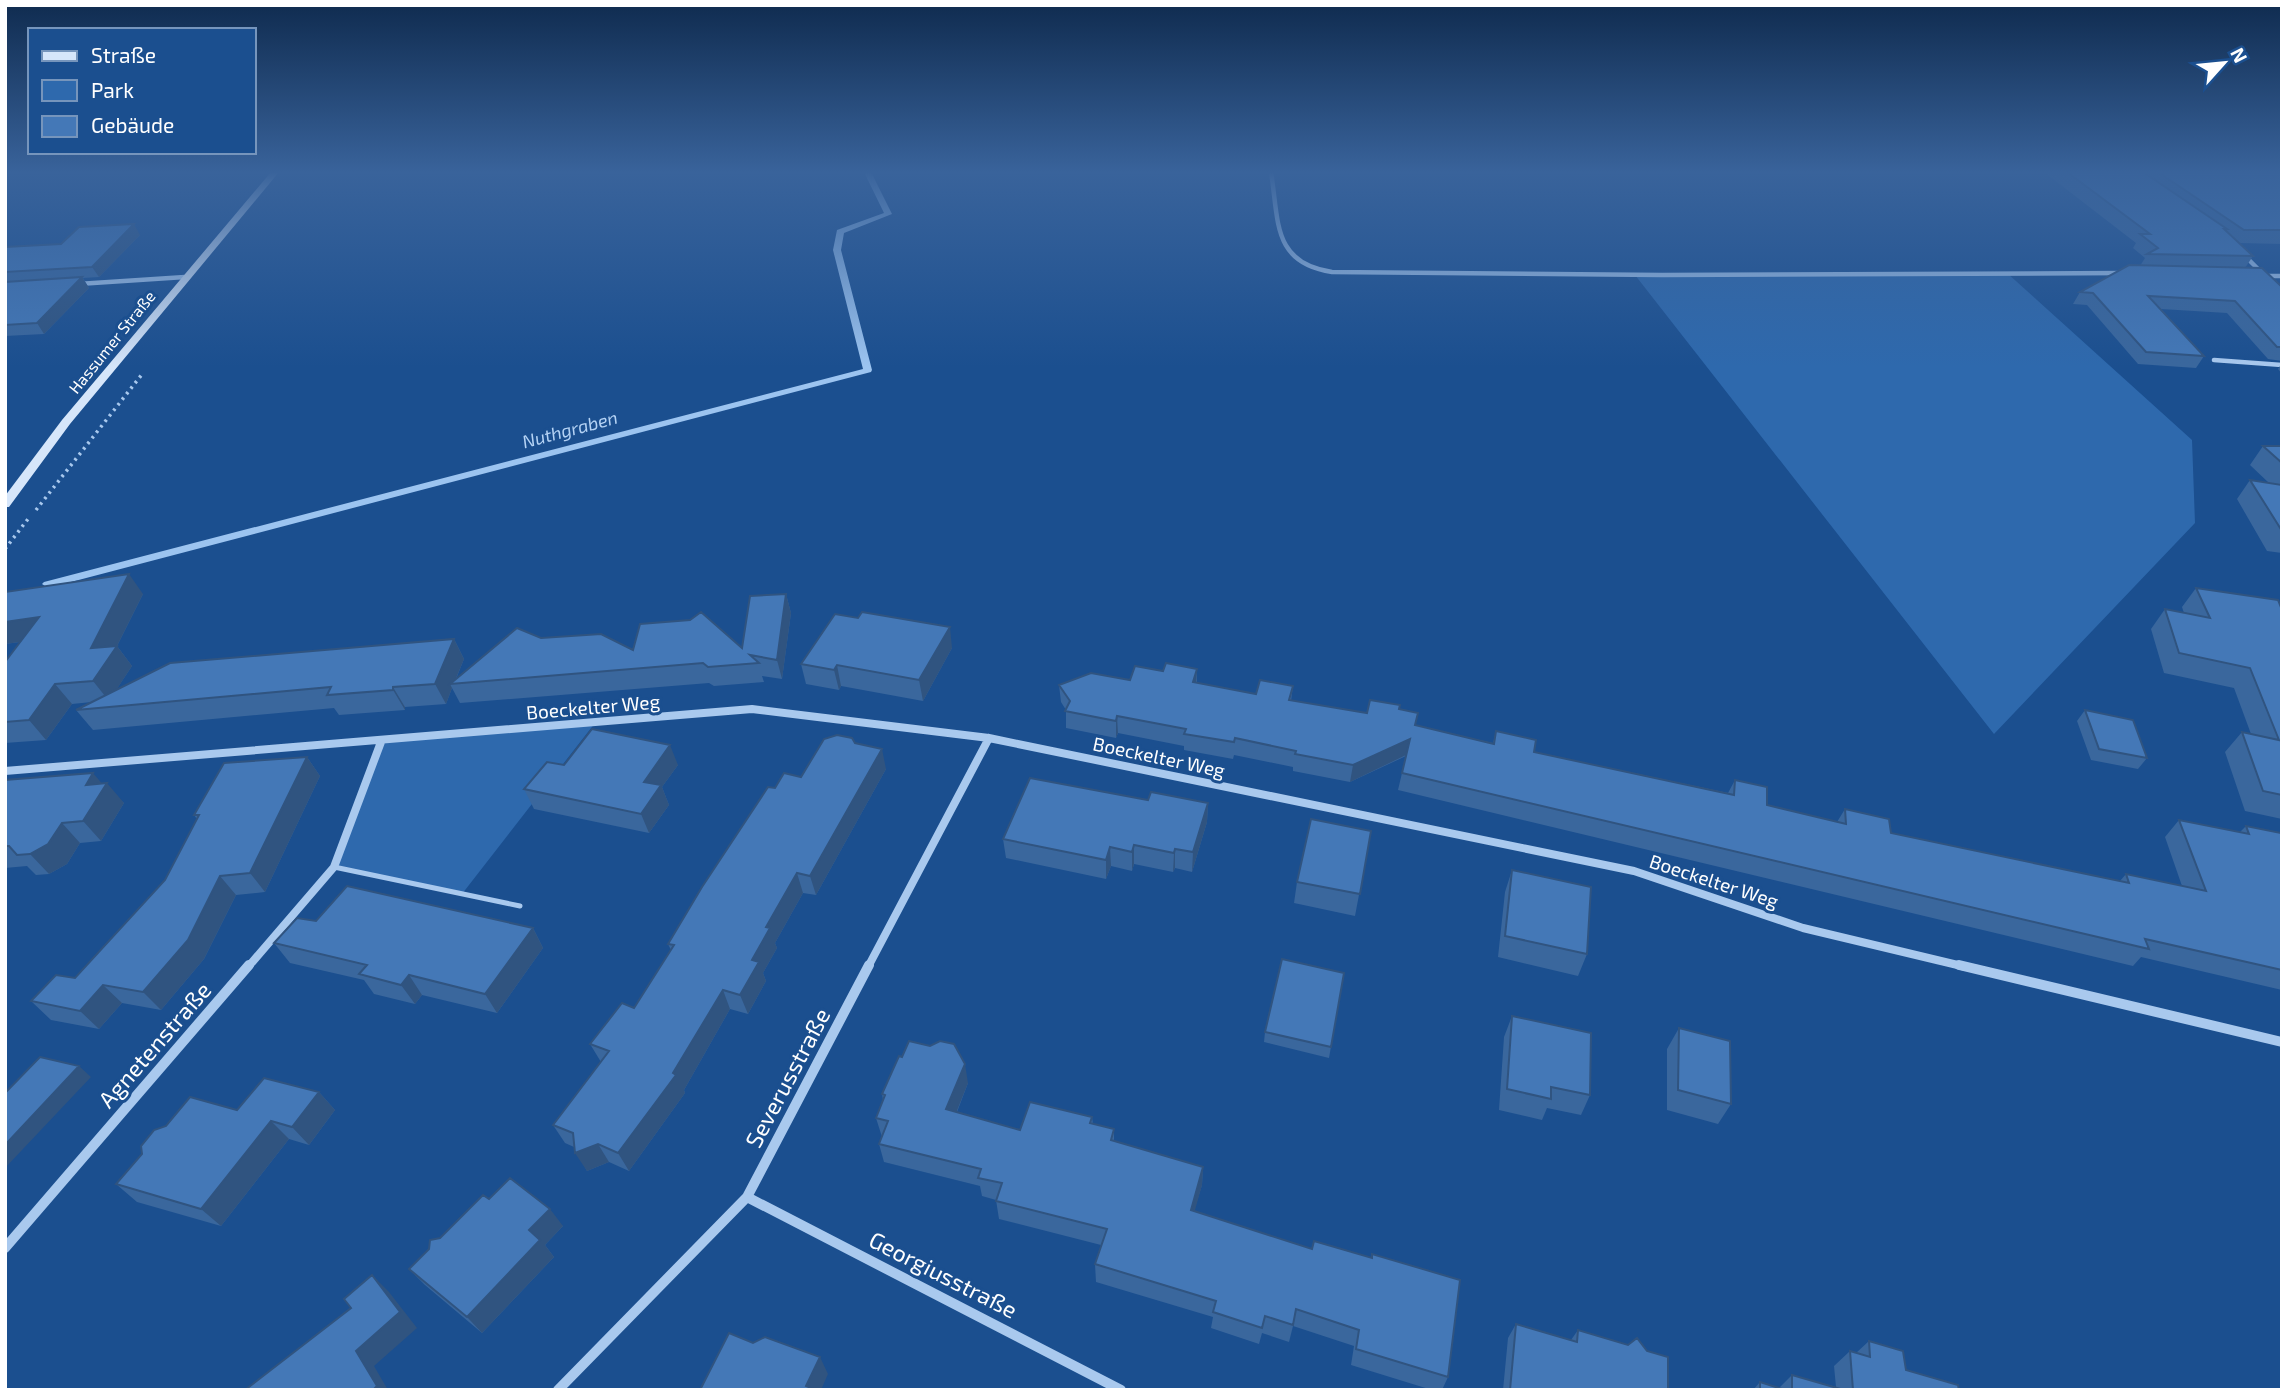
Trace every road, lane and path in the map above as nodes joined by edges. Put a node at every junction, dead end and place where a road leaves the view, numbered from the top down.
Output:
1 (219, 237) edge
2 (1283, 237) edge
3 (2236, 249) edge
4 (2127, 273) edge
5 (2250, 275) edge
6 (2264, 276) junction
7 (2282, 276) edge
8 (185, 277) junction
9 (75, 284) edge
10 (2273, 284) edge
11 (2214, 360) dead end
12 (2282, 365) edge
13 (5, 504) edge
14 (989, 738) junction
15 (381, 742) junction
16 (5, 771) edge
17 (334, 867) junction
18 (520, 906) dead end
19 (2282, 1042) edge
20 (747, 1197) junction
21 (5, 1248) edge
22 (558, 1390) edge
23 (1121, 1390) edge

1 - 8 street, Hassumer Straße
2 - 4 street
3 - 6 street
5 - 6 street
6 - 7 street
6 - 10 street
8 - 9 street
8 - 13 street, Hassumer Straße
11 - 12 street
14 - 15 street, Boeckelter Weg
14 - 19 street, Boeckelter Weg
14 - 20 street, Severusstraße
15 - 16 street, Boeckelter Weg
15 - 17 street, Agnetenstraße
17 - 18 lane
17 - 21 street, Agnetenstraße
20 - 22 street, Severusstraße
20 - 23 street, Georgiusstraße

